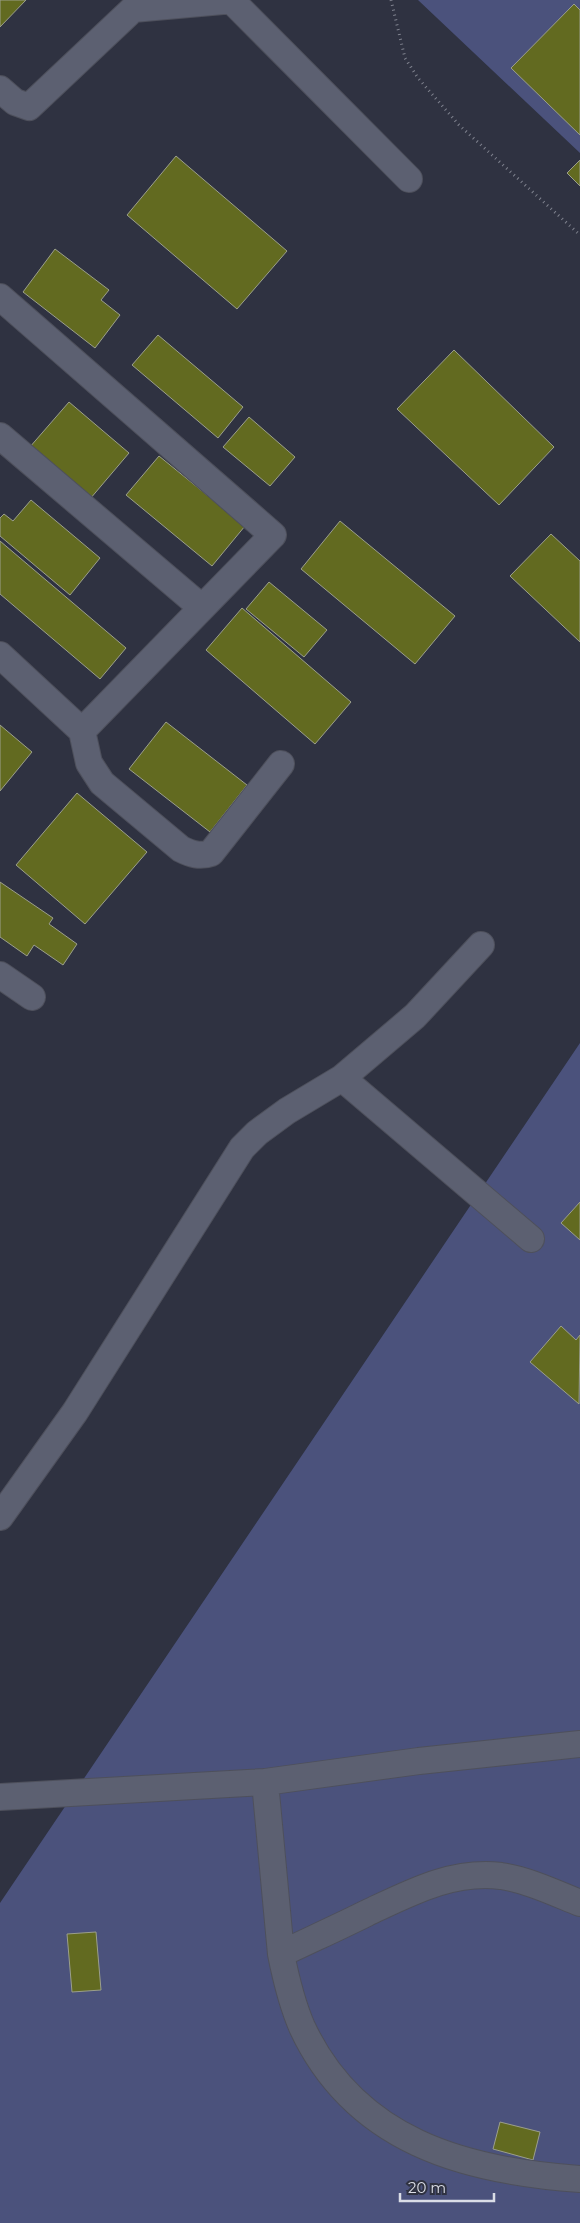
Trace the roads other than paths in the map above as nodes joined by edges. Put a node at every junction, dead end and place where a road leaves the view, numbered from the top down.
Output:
1 (232, 0) edge
2 (0, 88) edge
3 (409, 179) dead end
4 (0, 297) edge
5 (0, 436) edge
6 (201, 607) junction
7 (0, 655) edge
8 (82, 731) junction
9 (281, 764) dead end
10 (481, 945) dead end
11 (0, 975) edge
12 (32, 997) dead end
13 (342, 1078) junction
14 (532, 1239) dead end
15 (0, 1517) edge
16 (580, 1744) edge
17 (266, 1782) junction
18 (0, 1797) edge
19 (580, 1903) edge
20 (281, 1954) junction
21 (580, 2180) edge

1 - 2 street
1 - 3 street
4 - 6 street
5 - 6 street
6 - 8 street
7 - 8 street
8 - 9 street
10 - 13 street
11 - 12 street
13 - 14 street
13 - 15 street
16 - 17 street
17 - 18 street
17 - 20 street
19 - 20 street
20 - 21 street

